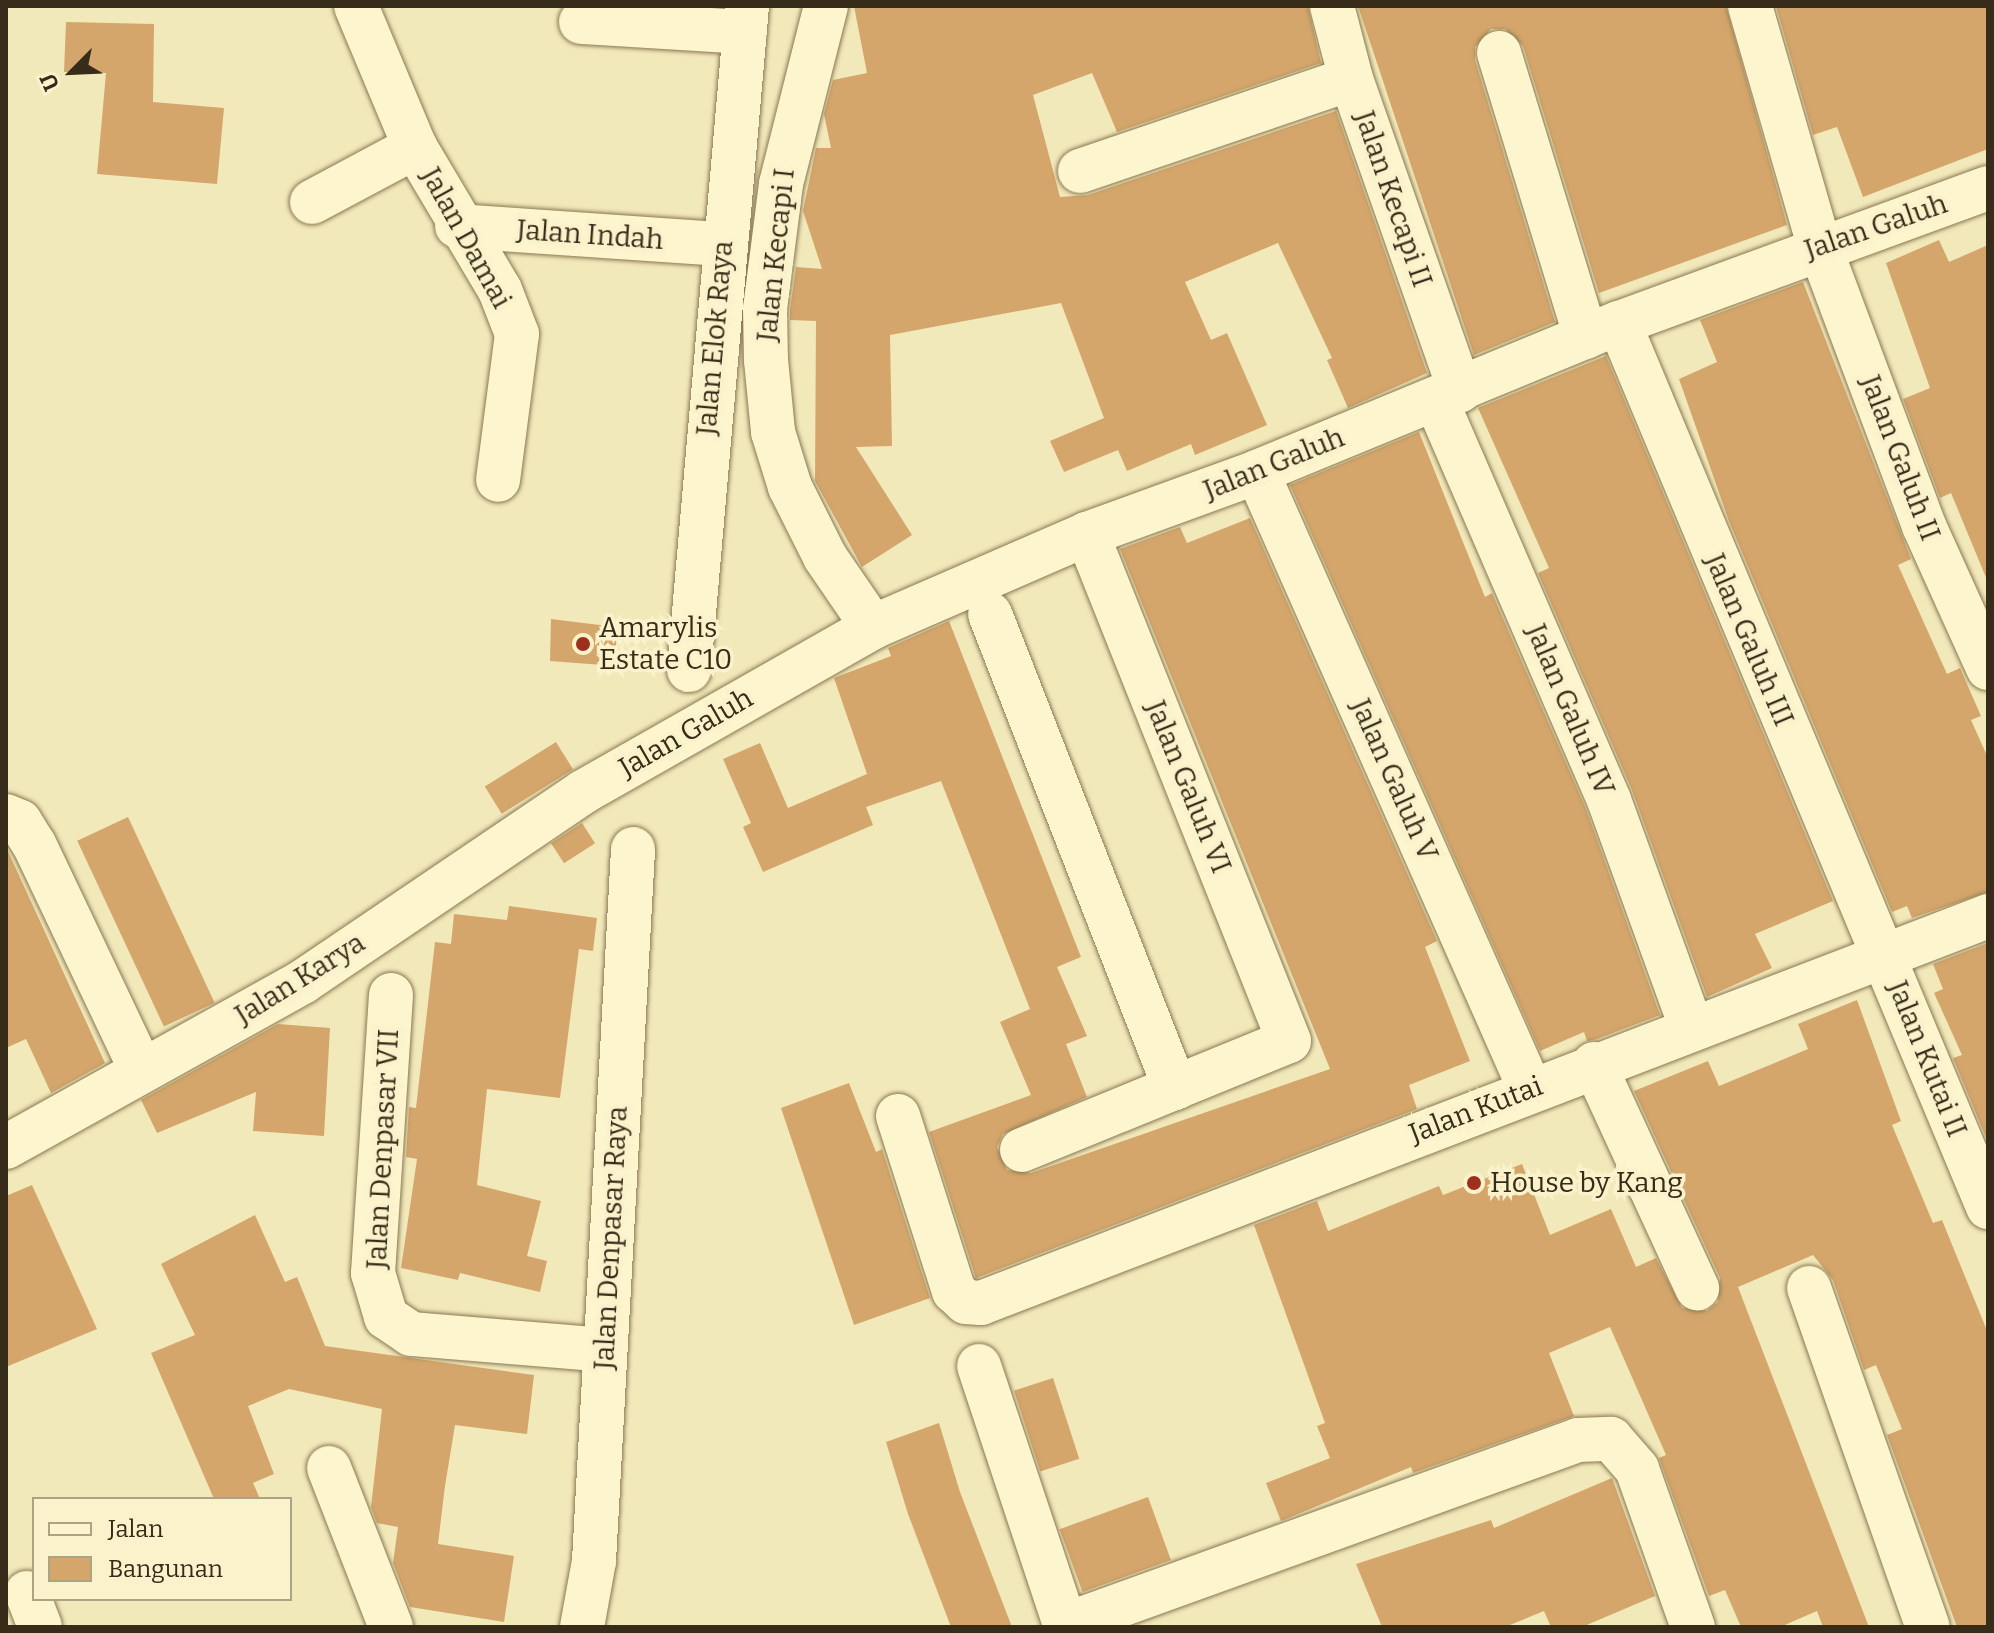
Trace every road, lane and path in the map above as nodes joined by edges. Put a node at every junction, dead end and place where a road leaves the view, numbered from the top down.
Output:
1 (356, 6) edge
2 (826, 6) edge
3 (1332, 6) edge
4 (1750, 6) edge
5 (746, 19) edge
6 (581, 22) dead end
7 (1499, 53) dead end
8 (1351, 79) junction
9 (415, 147) junction
10 (1080, 171) dead end
11 (1988, 188) edge
12 (312, 202) dead end
13 (457, 226) junction
14 (722, 244) junction
15 (1819, 245) junction
16 (1603, 330) junction
17 (1448, 395) junction
18 (1257, 472) junction
19 (498, 480) dead end
20 (1087, 534) junction
21 (1972, 586) edge
22 (990, 614) dead end
23 (873, 627) junction
24 (1988, 668) edge
25 (689, 670) dead end
26 (583, 792) joint
27 (6, 816) edge
28 (633, 849) dead end
29 (1988, 916) edge
30 (1885, 954) junction
31 (391, 995) dead end
32 (1691, 1026) junction
33 (1594, 1064) junction
34 (142, 1071) junction
35 (1175, 1088) junction
36 (1530, 1089) junction
37 (898, 1116) dead end
38 (6, 1147) edge
39 (1022, 1150) dead end
40 (1988, 1207) edge
41 (1697, 1288) dead end
42 (1809, 1288) dead end
43 (604, 1350) junction
44 (979, 1366) dead end
45 (329, 1468) dead end
46 (1065, 1626) edge
47 (391, 1627) edge
48 (582, 1627) edge
49 (1693, 1627) edge
50 (1928, 1627) edge

1 - 9 street, Jalan Damai
2 - 23 street, Jalan Kecapi I
3 - 8 street, Jalan Kecapi II
4 - 15 street, Jalan Galuh II
5 - 6 street
5 - 14 street, Jalan Elok Raya
7 - 16 street, Jalan Galuh III
8 - 10 street
8 - 17 street, Jalan Kecapi II
9 - 12 street
9 - 13 street, Jalan Damai
11 - 15 street, Jalan Galuh
13 - 14 street, Jalan Indah
13 - 19 street, Jalan Damai
14 - 25 street, Jalan Elok Raya
15 - 16 street, Jalan Galuh
15 - 21 street, Jalan Galuh II
16 - 17 street, Jalan Galuh
16 - 30 street, Jalan Galuh III
17 - 18 street, Jalan Galuh
17 - 32 street, Jalan Galuh IV
18 - 20 street, Jalan Galuh
18 - 36 street, Jalan Galuh V
20 - 23 street, Jalan Galuh
20 - 35 street, Jalan Galuh VI
21 - 24 street, Jalan Galuh II
22 - 35 street
23 - 26 street, Jalan Galuh
26 - 34 street, Jalan Karya
27 - 34 street
28 - 43 street, Jalan Denpasar Raya
29 - 30 street, Jalan Kutai
30 - 32 street, Jalan Kutai
30 - 40 street, Jalan Kutai II
31 - 43 street, Jalan Denpasar VII
32 - 33 street, Jalan Kutai
33 - 36 street, Jalan Kutai
33 - 41 street
34 - 38 street, Jalan Karya
35 - 39 street
36 - 37 street, Jalan Kutai
42 - 50 street
43 - 48 street, Jalan Denpasar Raya
44 - 46 street
45 - 47 street
46 - 49 street

